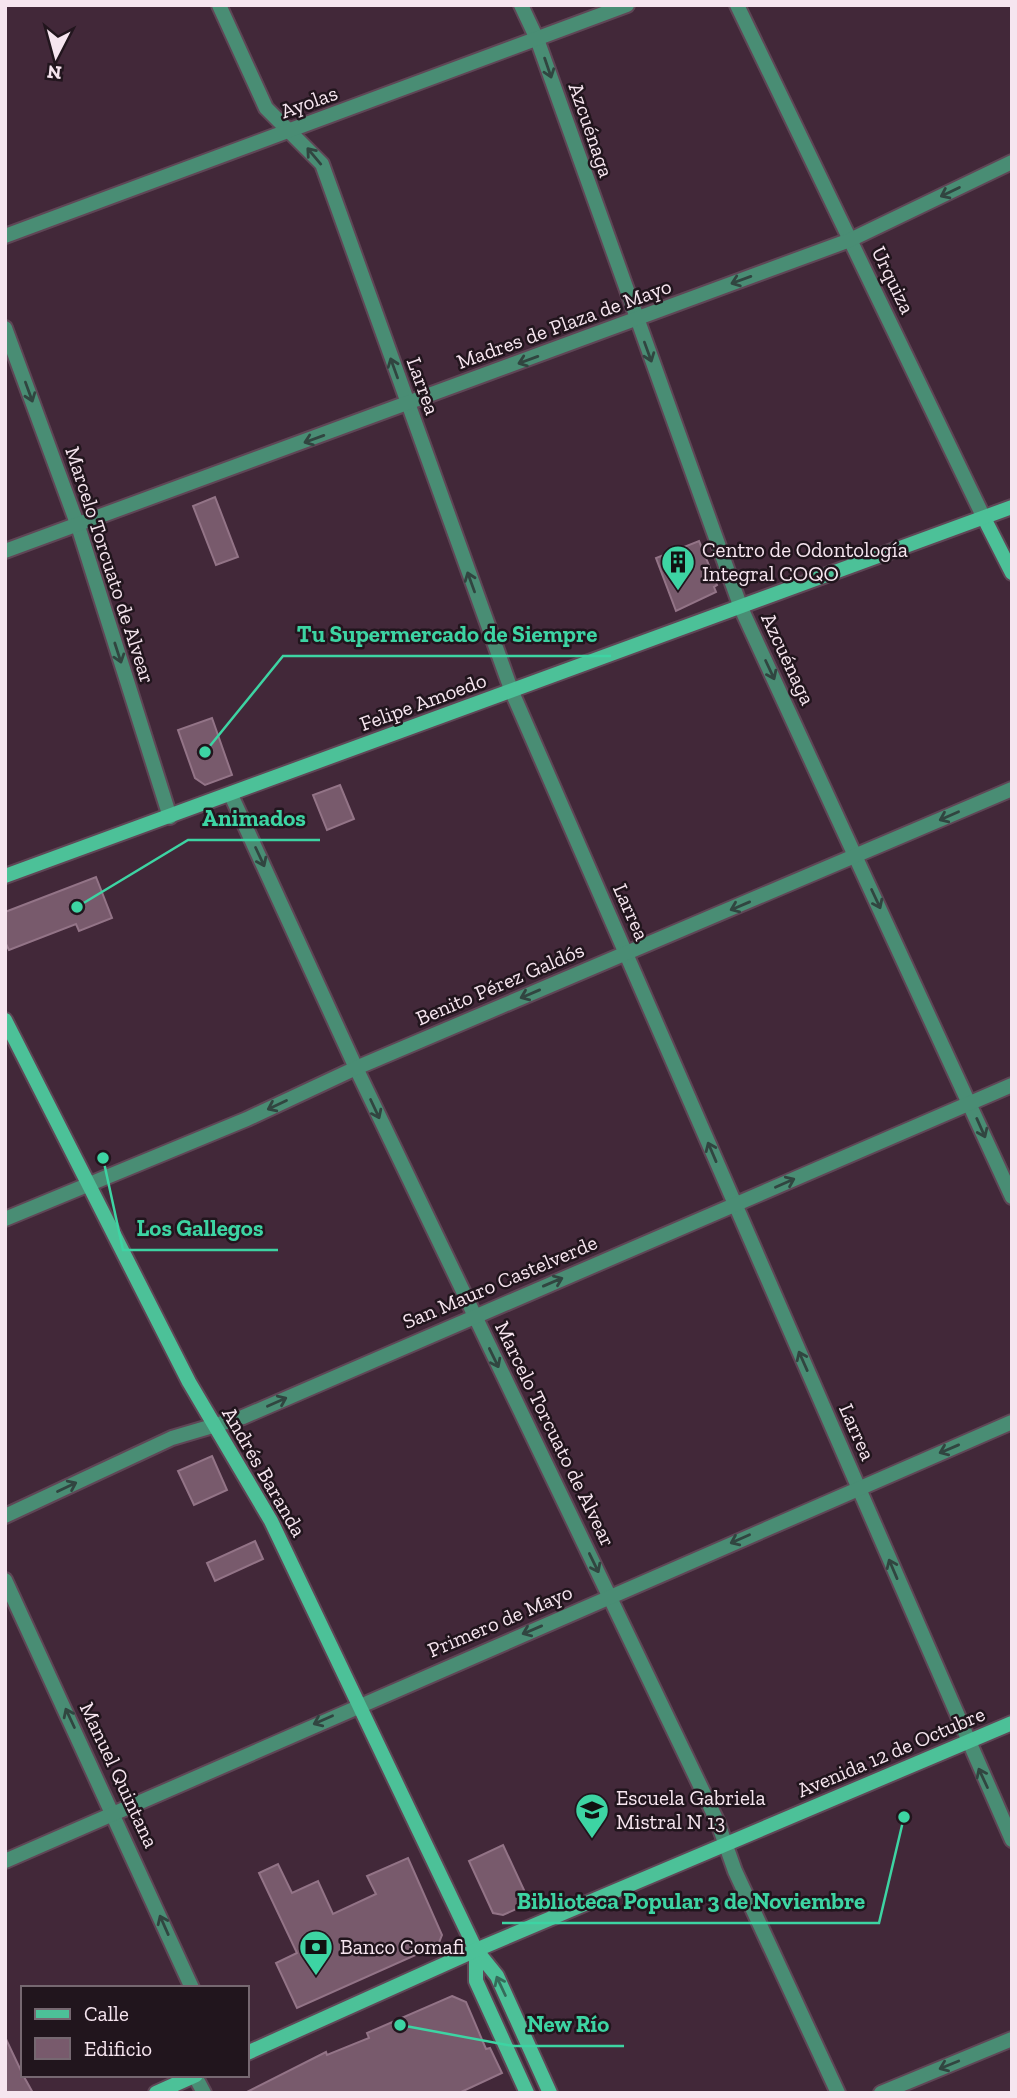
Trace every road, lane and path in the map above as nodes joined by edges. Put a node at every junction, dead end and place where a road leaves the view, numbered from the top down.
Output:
1 (219, 5) edge
2 (521, 5) edge
3 (627, 5) edge
4 (737, 5) edge
5 (537, 39) junction
6 (288, 132) junction
7 (1012, 162) edge
8 (5, 236) edge
9 (850, 240) junction
10 (636, 320) junction
11 (5, 328) edge
12 (407, 405) junction
13 (1012, 507) edge
14 (984, 518) junction
15 (78, 526) junction
16 (5, 551) edge
17 (1012, 573) edge
18 (741, 608) junction
19 (512, 692) junction
20 (1012, 789) edge
21 (231, 795) junction
22 (170, 817) junction
23 (856, 857) junction
24 (5, 876) edge
25 (627, 953) junction
26 (5, 1020) edge
27 (356, 1068) junction
28 (1012, 1085) edge
29 (970, 1103) junction
30 (88, 1184) junction
31 (1012, 1197) edge
32 (735, 1205) junction
33 (5, 1219) edge
34 (474, 1316) junction
35 (1012, 1422) edge
36 (214, 1425) junction
37 (858, 1487) junction
38 (5, 1516) edge
39 (5, 1580) edge
40 (610, 1596) junction
41 (360, 1704) junction
42 (1012, 1723) edge
43 (967, 1743) junction
44 (114, 1813) junction
45 (1012, 1840) edge
46 (726, 1846) junction
47 (5, 1861) edge
48 (476, 1950) junction
49 (191, 1986) edge
50 (1012, 2039) edge
51 (248, 2053) edge
52 (193, 2077) edge
53 (196, 2077) edge
54 (156, 2093) edge
55 (204, 2093) edge
56 (527, 2093) edge
57 (550, 2093) edge
58 (838, 2093) edge
59 (881, 2093) edge

1 - 6 street, Larrea
2 - 5 street, Azcuénaga
3 - 5 street, Ayolas
4 - 9 street, Urquiza
5 - 6 street, Ayolas
5 -> 10 street, Azcuénaga
6 - 8 street, Ayolas
12 -> 6 street, Larrea
7 -> 9 street, Madres de Plaza de Mayo
9 -> 10 street, Madres de Plaza de Mayo
9 - 14 street, Urquiza
10 -> 12 street, Madres de Plaza de Mayo
10 -> 18 street, Azcuénaga
11 -> 15 street, Marcelo Torcuato de Alvear
12 -> 15 street, Madres de Plaza de Mayo
19 -> 12 street, Larrea
13 - 14 main road, Felipe Amoedo
14 - 17 main road, Urquiza
14 - 18 main road, Felipe Amoedo
15 - 16 street, Madres de Plaza de Mayo
15 -> 22 street, Marcelo Torcuato de Alvear
18 - 19 main road, Felipe Amoedo
18 -> 23 street, Azcuénaga
19 - 21 main road, Felipe Amoedo
19 - 25 street, Larrea
20 -> 23 street, Benito Pérez Galdós
21 - 22 main road, Felipe Amoedo
21 -> 27 street, Marcelo Torcuato de Alvear
22 - 24 main road, Felipe Amoedo
23 -> 25 street, Benito Pérez Galdós
23 -> 29 street, Azcuénaga
25 -> 27 street, Benito Pérez Galdós
32 -> 25 street, Larrea
26 - 30 main road, Andrés Baranda
27 -> 30 street, Benito Pérez Galdós
27 -> 34 street, Marcelo Torcuato de Alvear
28 - 29 street, San Mauro Castelverde
29 -> 31 street, Azcuénaga
32 -> 29 street, San Mauro Castelverde
30 - 33 street, Benito Pérez Galdós
30 - 36 main road, Andrés Baranda
34 -> 32 street, San Mauro Castelverde
37 -> 32 street, Larrea
36 -> 34 street, San Mauro Castelverde
34 -> 40 street, Marcelo Torcuato de Alvear
35 -> 37 street, Primero de Mayo
38 -> 36 street, San Mauro Castelverde
36 - 41 main road, Andrés Baranda
37 -> 40 street, Primero de Mayo
43 -> 37 street, Larrea
44 -> 39 street, Manuel Quintana
40 -> 41 street, Primero de Mayo
40 - 46 street, Marcelo Torcuato de Alvear
41 -> 44 street, Primero de Mayo
41 - 48 main road, Andrés Baranda
42 - 43 main road, Avenida 12 de Octubre
45 -> 43 street, Larrea
43 - 46 main road, Avenida 12 de Octubre
44 - 47 street, Primero de Mayo
49 -> 44 street, Manuel Quintana
46 - 48 main road, Avenida 12 de Octubre
46 - 58 street, Marcelo Torcuato de Alvear
48 - 51 main road, Avenida 12 de Octubre
48 - 56 main road, Andrés Baranda
57 -> 48 main road, Andrés Baranda
50 -> 59 street
52 - 54 main road
53 - 55 street

